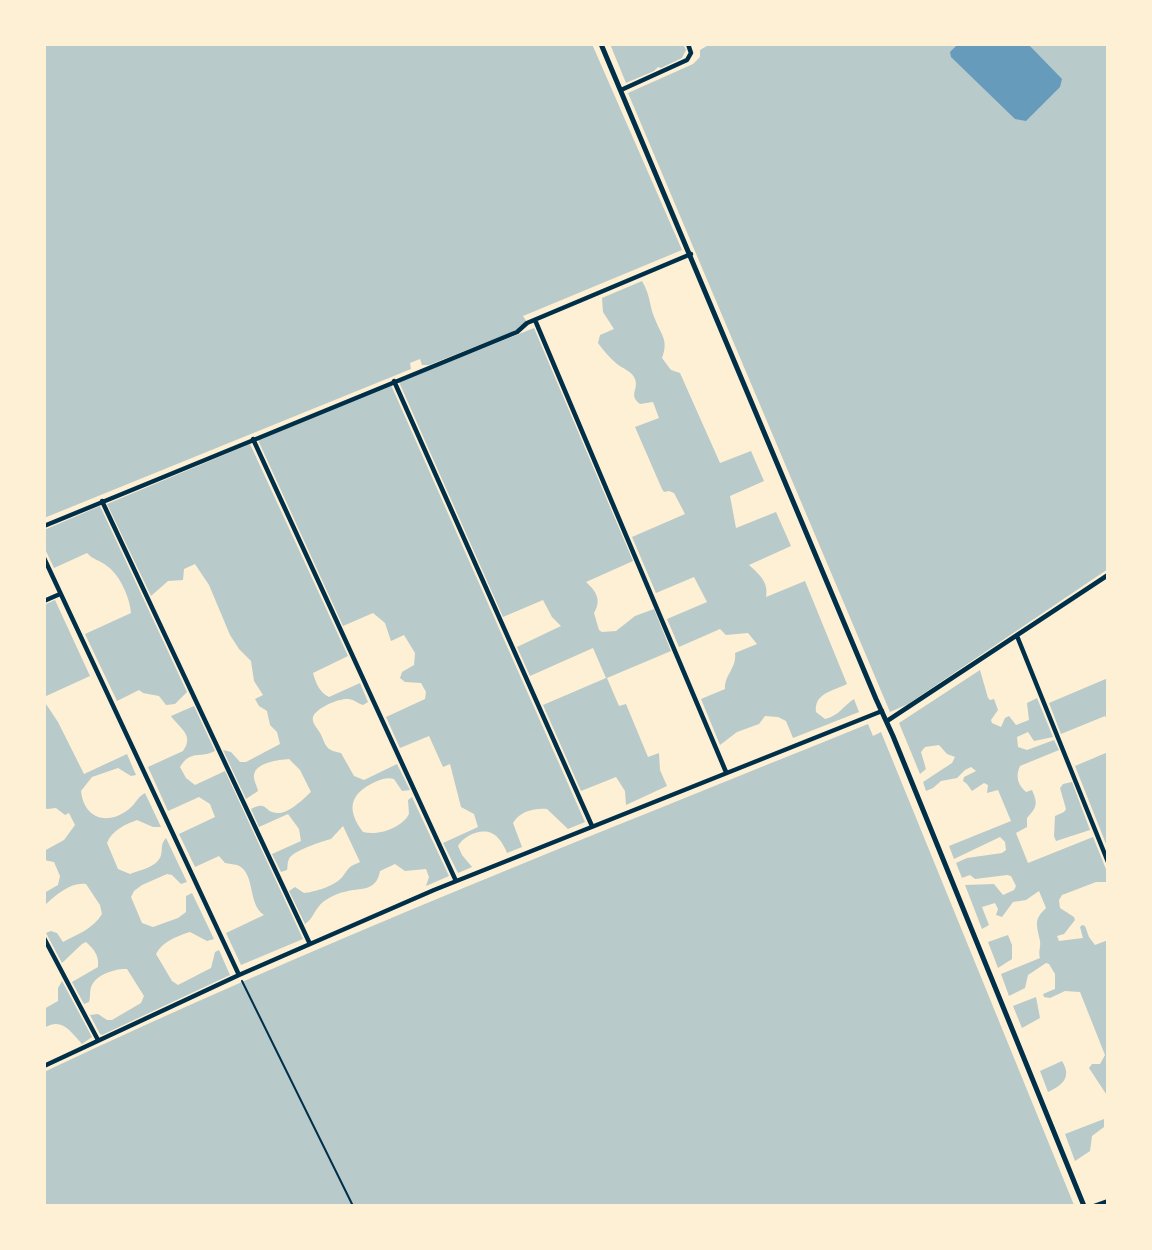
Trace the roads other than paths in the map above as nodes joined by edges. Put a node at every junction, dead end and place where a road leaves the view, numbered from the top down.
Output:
1 (601, 44) edge
2 (688, 44) edge
3 (621, 90) junction
4 (691, 254) junction
5 (535, 320) junction
6 (394, 382) junction
7 (253, 439) junction
8 (102, 501) junction
9 (44, 526) edge
10 (44, 558) edge
11 (1108, 575) edge
12 (60, 594) junction
13 (44, 601) edge
14 (1017, 636) junction
15 (882, 711) junction
16 (887, 721) junction
17 (726, 772) junction
18 (592, 826) junction
19 (1108, 862) edge
20 (456, 881) junction
21 (44, 938) edge
22 (310, 944) junction
23 (239, 975) junction
24 (98, 1040) junction
25 (44, 1066) edge
26 (1108, 1200) edge
27 (1084, 1206) edge
28 (1094, 1206) edge

1 - 3 street
2 - 3 street
3 - 4 street
4 - 5 street
4 - 15 street
5 - 6 street
5 - 17 street
6 - 7 street
6 - 18 street
7 - 8 street
7 - 20 street
8 - 9 street
8 - 22 street
10 - 12 street
11 - 14 street
12 - 13 street
12 - 23 street
14 - 16 street
14 - 19 street
15 - 16 street
15 - 17 street
16 - 27 street
17 - 18 street
18 - 20 street
20 - 22 street
21 - 24 street
22 - 23 street
23 - 24 street
24 - 25 street
26 - 28 street

